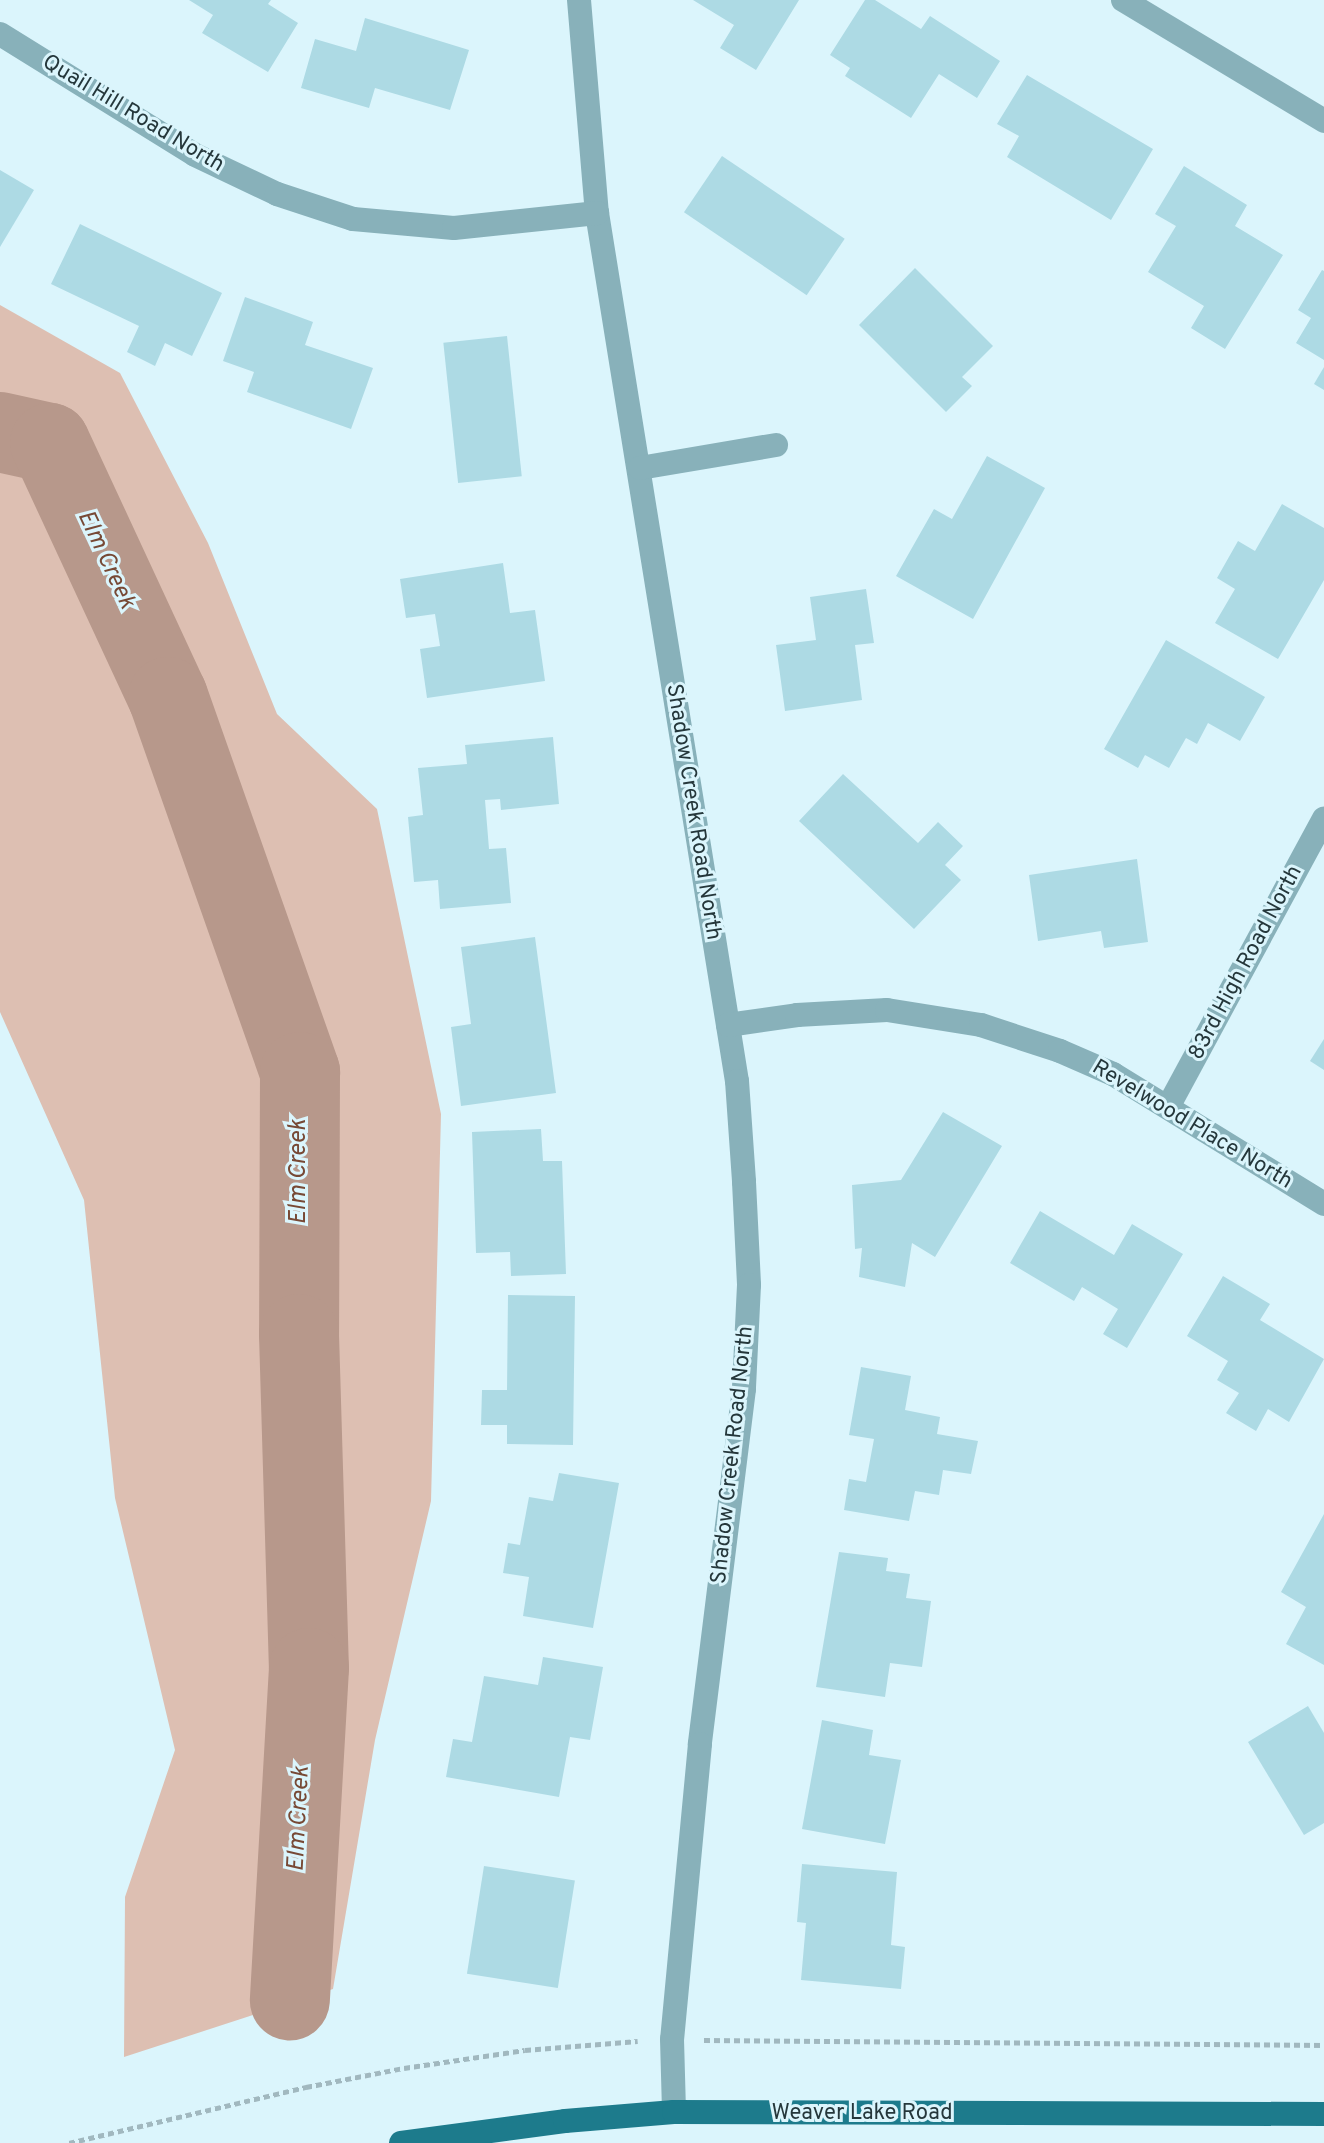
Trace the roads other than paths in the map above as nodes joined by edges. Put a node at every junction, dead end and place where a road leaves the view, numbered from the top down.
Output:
1 (579, 0) edge
2 (1123, 0) edge
3 (0, 34) edge
4 (1324, 121) edge
5 (597, 213) junction
6 (776, 445) dead end
7 (640, 468) junction
8 (1324, 819) edge
9 (728, 1025) junction
10 (1168, 1107) junction
11 (1324, 1204) edge
12 (674, 2112) junction
13 (1324, 2114) edge
14 (401, 2143) edge

1 - 5 street, Shadow Creek Road North
2 - 4 street
3 - 5 street, Quail Hill Road North
5 - 7 street, Shadow Creek Road North
6 - 7 street
7 - 9 street, Shadow Creek Road North
8 - 10 street, 83rd High Road North
9 - 10 street, Revelwood Place North
9 - 12 street, Shadow Creek Road North
10 - 11 street, Revelwood Place North
12 - 13 main road, Weaver Lake Road
12 - 14 main road, Weaver Lake Road

